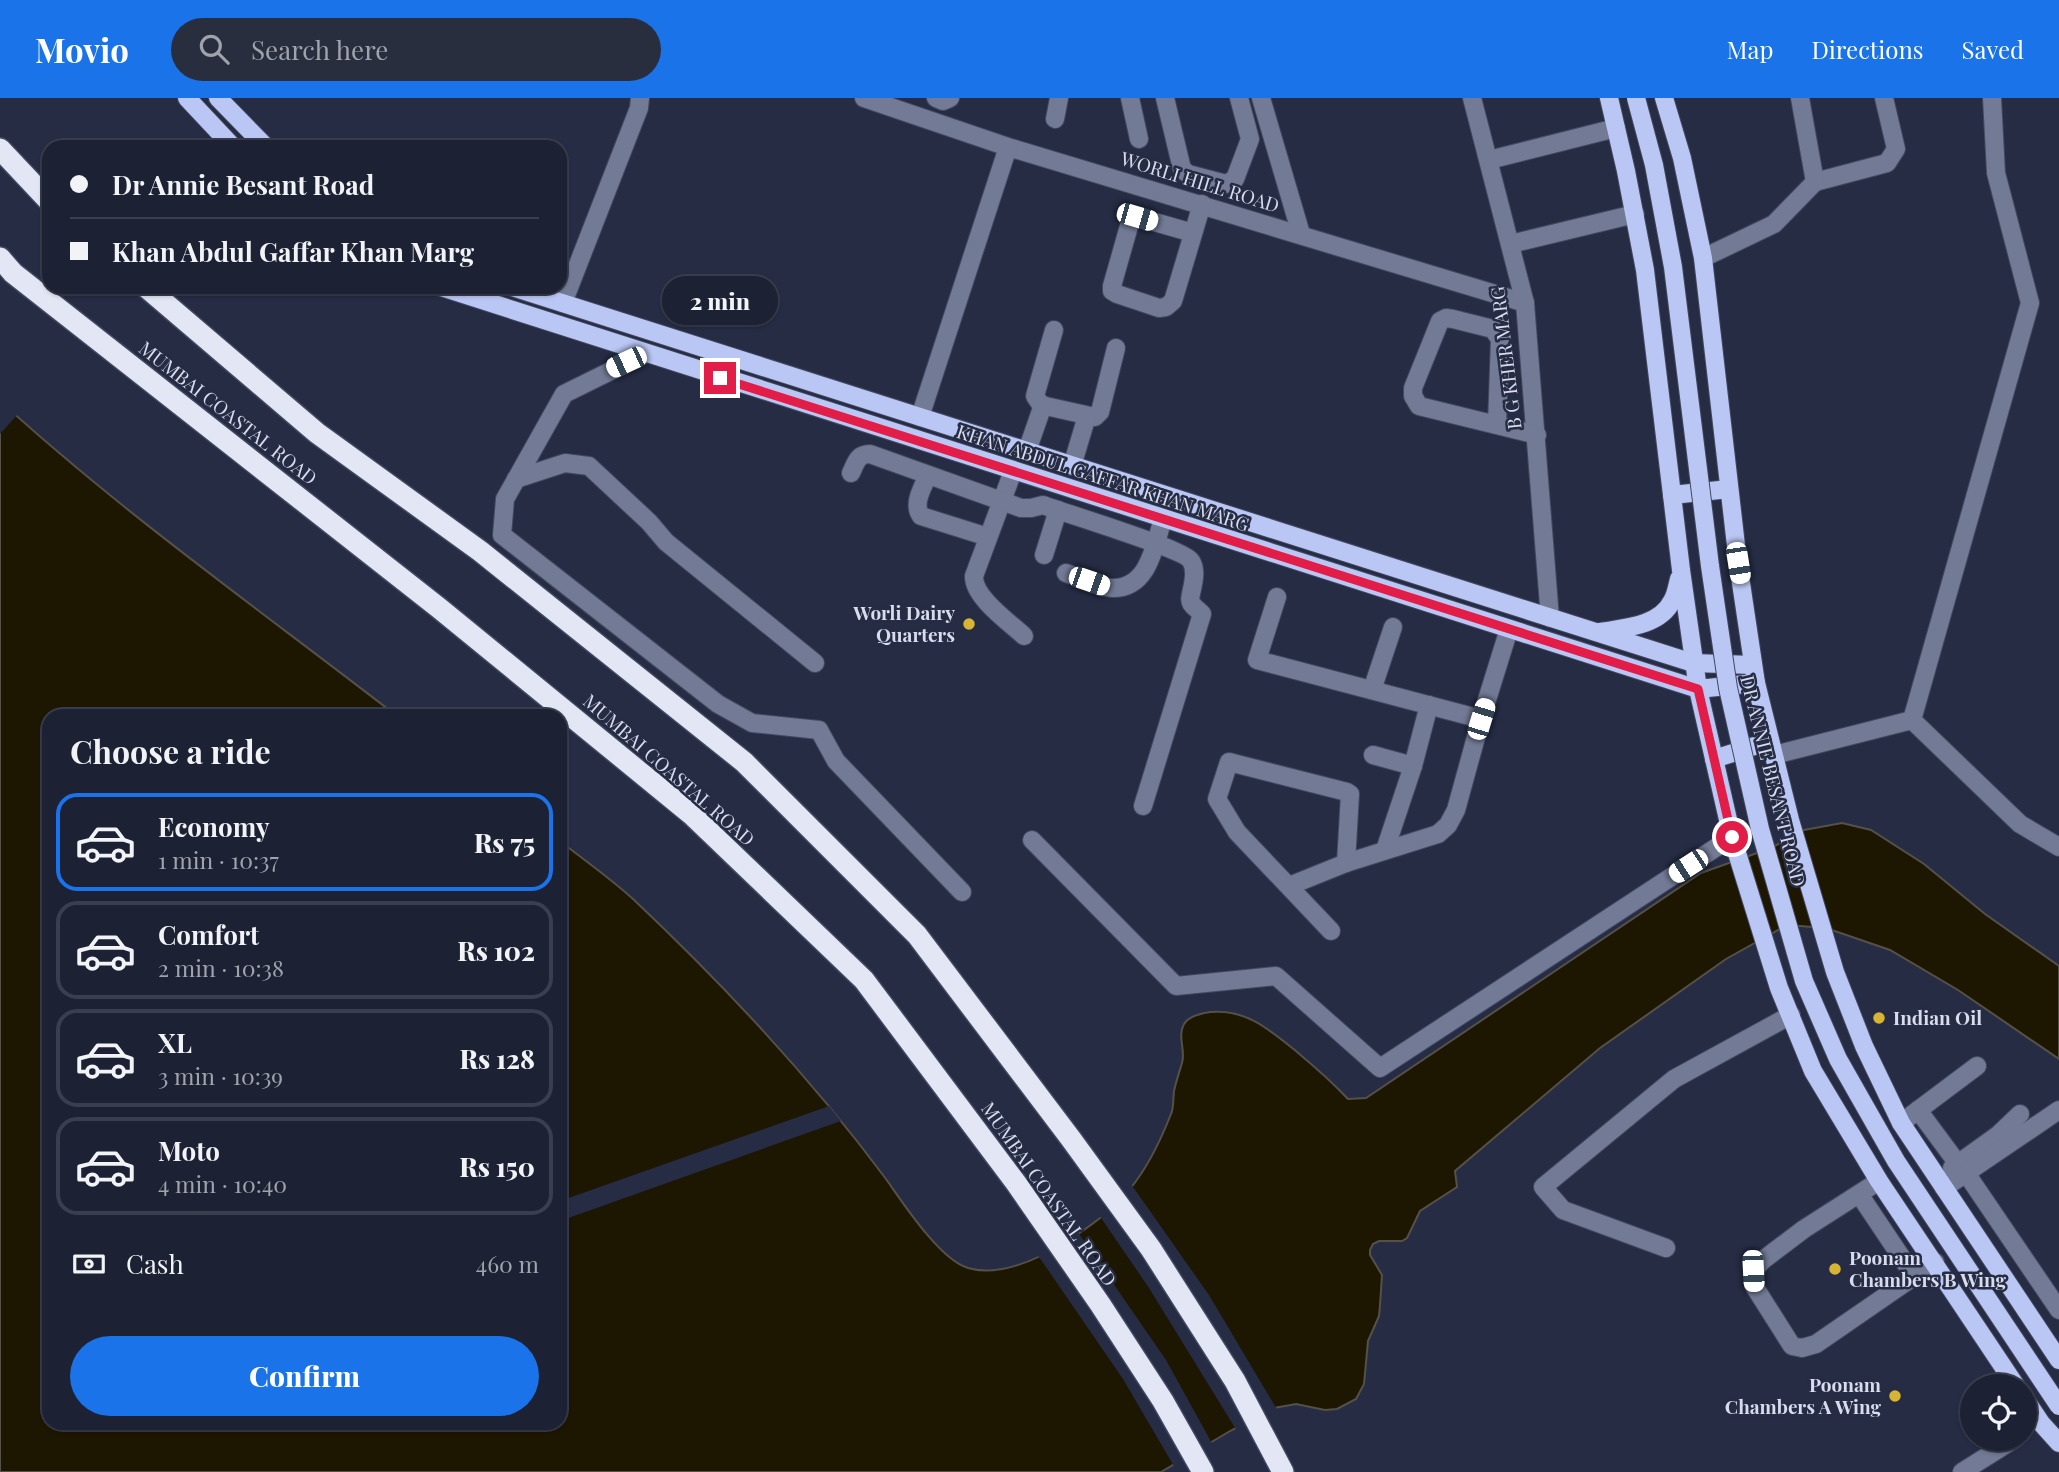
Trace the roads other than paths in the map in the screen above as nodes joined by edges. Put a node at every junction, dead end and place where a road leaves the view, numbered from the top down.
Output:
1 (187, 98) edge
2 (218, 98) edge
3 (640, 98) edge
4 (864, 98) edge
5 (936, 98) edge
6 (950, 98) edge
7 (1059, 98) edge
8 (1130, 98) edge
9 (1165, 98) edge
10 (1239, 98) edge
11 (1261, 98) edge
12 (1472, 98) edge
13 (1608, 98) edge
14 (1636, 98) edge
15 (1664, 98) edge
16 (1800, 98) edge
17 (1884, 98) edge
18 (1992, 98) edge
19 (1055, 120) dead end
20 (1616, 128) junction
21 (1139, 139) dead end
22 (226, 140) edge
23 (259, 140) edge
24 (1008, 147) junction
25 (0, 149) edge
26 (1489, 160) junction
27 (1185, 172) junction
28 (1815, 182) junction
29 (42, 194) edge
30 (1178, 197) junction
31 (1202, 204) junction
32 (1635, 214) junction
33 (1193, 233) junction
34 (1301, 234) junction
35 (1510, 244) junction
36 (0, 258) edge
37 (1703, 258) junction
38 (567, 293) edge
39 (154, 294) edge
40 (462, 294) edge
41 (534, 294) edge
42 (567, 294) edge
43 (563, 303) junction
44 (1525, 303) junction
45 (1493, 329) junction
46 (1054, 330) dead end
47 (1529, 342) junction
48 (1116, 348) dead end
49 (645, 354) junction
50 (1043, 405) junction
51 (1087, 416) junction
52 (920, 417) junction
53 (1497, 424) junction
54 (1537, 435) junction
55 (1027, 451) junction
56 (1072, 466) junction
57 (1013, 471) junction
58 (851, 473) dead end
59 (928, 475) junction
60 (516, 479) junction
61 (1729, 489) junction
62 (1672, 495) junction
63 (1001, 501) junction
64 (1058, 510) junction
65 (1163, 519) junction
66 (988, 537) junction
67 (1155, 543) junction
68 (1044, 555) dead end
69 (1681, 570) junction
70 (1066, 573) dead end
71 (1277, 597) dead end
72 (1550, 618) junction
73 (1393, 627) dead end
74 (1509, 629) junction
75 (1597, 633) junction
76 (1024, 636) dead end
77 (816, 663) dead end
78 (1693, 663) junction
79 (1753, 665) junction
80 (1756, 683) junction
81 (1698, 689) junction
82 (1372, 690) junction
83 (1429, 705) junction
84 (563, 709) edge
85 (567, 713) edge
86 (1481, 719) junction
87 (1912, 720) junction
88 (1772, 748) junction
89 (1373, 755) dead end
90 (1714, 759) junction
91 (1413, 766) junction
92 (1143, 806) dead end
93 (1732, 837) junction
94 (1032, 840) dead end
95 (2059, 847) edge
96 (1385, 850) junction
97 (1346, 863) junction
98 (1289, 886) junction
99 (962, 892) dead end
100 (1331, 931) dead end
101 (1791, 1015) junction
102 (1977, 1066) dead end
103 (1918, 1110) junction
104 (2059, 1110) edge
105 (2020, 1114) dead end
106 (1901, 1123) junction
107 (1962, 1168) junction
108 (1879, 1181) junction
109 (1941, 1183) junction
110 (1858, 1194) junction
111 (2008, 1234) junction
112 (1666, 1248) dead end
113 (1985, 1249) junction
114 (1935, 1262) junction
115 (1914, 1276) junction
116 (2059, 1310) edge
117 (2059, 1360) edge
118 (2008, 1374) edge
119 (2059, 1405) edge
120 (2037, 1417) edge
121 (2041, 1423) junction
122 (2037, 1426) edge
123 (2059, 1444) edge
124 (1996, 1451) edge
125 (1282, 1470) edge
126 (1203, 1472) edge
127 (1962, 1472) edge

1 - 22 main road
2 - 23 main road
3 - 38 street
4 - 24 street, WORLI HILL ROAD
5 - 6 street
7 - 19 street
8 - 21 street
9 - 27 street
10 - 27 street
11 - 34 street
12 - 26 street, B G KHER MARG
13 - 20 main road
14 - 119 main road, DR ANNIE BESANT ROAD, bridge
15 - 37 main road, DR ANNIE BESANT ROAD
16 - 28 street
17 - 28 street
18 - 87 street
20 - 26 street
20 - 32 main road
24 - 30 street, WORLI HILL ROAD
24 - 52 street
25 - 29 highway
26 - 35 street, B G KHER MARG
27 - 30 street
28 - 37 street
30 - 31 street, WORLI HILL ROAD
31 - 33 street
31 - 34 street, WORLI HILL ROAD
32 - 35 street
32 - 62 main road
33 - 33 street
34 - 44 street, WORLI HILL ROAD
35 - 44 street, B G KHER MARG
36 - 84 highway, MUMBAI COASTAL ROAD
37 - 61 main road, DR ANNIE BESANT ROAD
39 - 125 highway, MUMBAI COASTAL ROAD
40 - 49 main road, KHAN ABDUL GAFFAR KHAN MARG
41 - 43 main road, KHAN ABDUL GAFFAR KHAN MARG
42 - 43 street
43 - 52 main road, KHAN ABDUL GAFFAR KHAN MARG
44 - 47 street, B G KHER MARG
45 - 47 street
45 - 53 street
45 - 53 street
46 - 50 street
47 - 54 street, B G KHER MARG
48 - 51 street
49 - 57 main road, KHAN ABDUL GAFFAR KHAN MARG
49 - 60 street
50 - 51 street
50 - 55 street
51 - 56 street
52 - 55 main road, KHAN ABDUL GAFFAR KHAN MARG
53 - 54 street
54 - 72 street, B G KHER MARG
55 - 56 main road, KHAN ABDUL GAFFAR KHAN MARG
56 - 72 main road, KHAN ABDUL GAFFAR KHAN MARG
57 - 63 street
57 - 65 main road, KHAN ABDUL GAFFAR KHAN MARG
58 - 59 street
59 - 63 street
59 - 66 street
60 - 77 street
60 - 99 street
61 - 62 main road
61 - 79 main road, DR ANNIE BESANT ROAD
62 - 69 main road
63 - 64 street
63 - 66 street
64 - 67 street
64 - 68 street
65 - 67 street
65 - 74 main road, KHAN ABDUL GAFFAR KHAN MARG
66 - 76 street
67 - 70 street
67 - 92 street
69 - 75 main road
69 - 78 main road
71 - 82 street
72 - 75 main road, KHAN ABDUL GAFFAR KHAN MARG
73 - 82 street
74 - 81 main road, KHAN ABDUL GAFFAR KHAN MARG
74 - 86 street
75 - 78 main road, KHAN ABDUL GAFFAR KHAN MARG
78 - 79 main road, KHAN ABDUL GAFFAR KHAN MARG
78 - 81 main road
79 - 80 main road, DR ANNIE BESANT ROAD
80 - 81 main road, KHAN ABDUL GAFFAR KHAN MARG
80 - 88 main road, DR ANNIE BESANT ROAD
81 - 90 main road
82 - 83 street
83 - 86 street
83 - 91 street
85 - 126 highway, MUMBAI COASTAL ROAD
86 - 96 street
87 - 88 street
87 - 95 street
88 - 90 main road
88 - 106 main road, DR ANNIE BESANT ROAD
89 - 91 street
90 - 93 main road
91 - 96 street
93 - 94 street
93 - 101 main road
96 - 97 street
97 - 98 street
97 - 98 street
98 - 100 street
101 - 108 main road
101 - 112 street
102 - 103 street
103 - 106 street
103 - 107 street
104 - 107 street
105 - 107 street
106 - 109 main road
107 - 109 street
107 - 111 street
108 - 110 street
108 - 114 main road
109 - 113 main road
110 - 115 street
110 - 115 street
111 - 113 street
111 - 116 street
113 - 117 main road
114 - 115 street
114 - 118 main road
120 - 121 main road
121 - 122 street
121 - 123 main road
124 - 127 street

